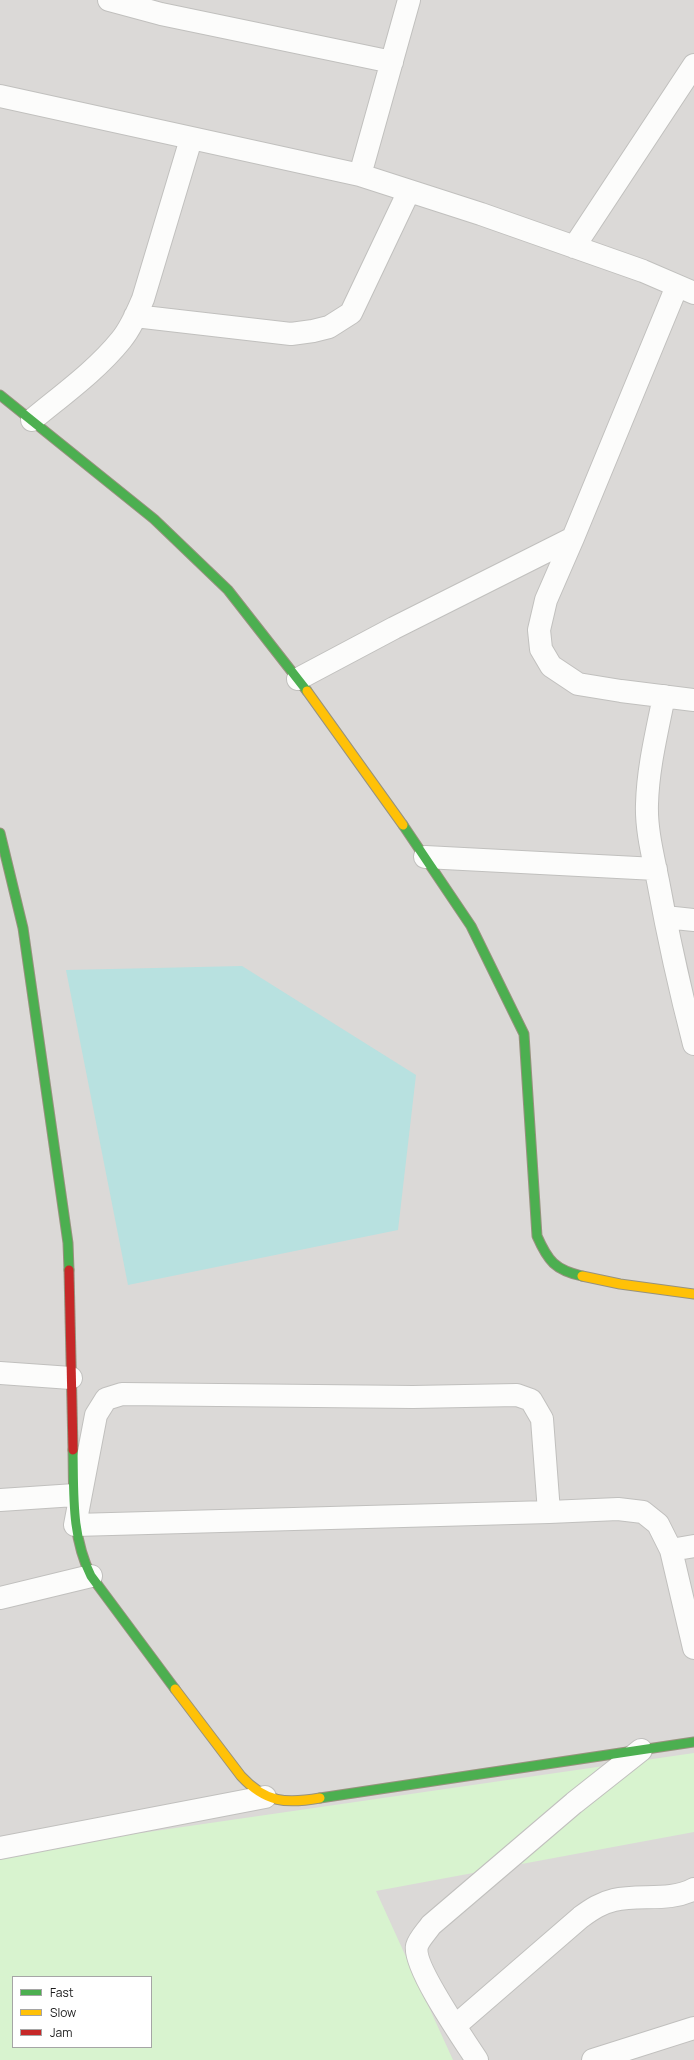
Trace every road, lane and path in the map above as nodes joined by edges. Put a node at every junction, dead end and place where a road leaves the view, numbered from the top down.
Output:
1 (109, 0) edge
2 (409, 0) edge
3 (392, 62) junction
4 (694, 66) edge
5 (0, 96) edge
6 (192, 139) junction
7 (360, 175) junction
8 (409, 191) junction
9 (574, 247) junction
10 (686, 290) edge
11 (135, 316) junction
12 (0, 395) edge
13 (32, 420) junction
14 (573, 538) junction
15 (298, 679) junction
16 (664, 696) junction
17 (694, 700) edge
18 (0, 833) edge
19 (425, 857) junction
20 (656, 870) junction
21 (665, 917) junction
22 (694, 920) edge
23 (694, 1044) edge
24 (694, 1294) edge
25 (0, 1373) edge
26 (71, 1378) junction
27 (75, 1495) junction
28 (0, 1500) edge
29 (549, 1512) junction
30 (75, 1525) junction
31 (694, 1546) edge
32 (671, 1550) junction
33 (91, 1576) junction
34 (0, 1598) edge
35 (693, 1642) edge
36 (691, 1747) edge
37 (641, 1750) junction
38 (265, 1797) junction
39 (3, 1844) edge
40 (694, 1890) edge
41 (455, 2026) junction
42 (694, 2028) edge
43 (641, 2052) edge
44 (477, 2060) edge
45 (593, 2060) edge

1 - 3 street
2 - 3 street
3 - 7 street
4 - 9 street
5 - 6 street
6 - 7 street
6 - 11 street
7 - 8 street
8 - 9 street
8 - 11 street
9 - 10 street
10 - 14 street
11 - 13 street
12 - 13 street
13 - 15 street
14 - 15 street
14 - 16 street
15 - 19 street
16 - 17 street
16 - 20 street
18 - 26 street
19 - 20 street
19 - 24 street
20 - 21 street
21 - 22 street
21 - 23 street
25 - 26 street
26 - 27 street
27 - 28 street
27 - 30 street
29 - 30 street
29 - 30 street
29 - 32 street
30 - 33 street
31 - 32 street
32 - 35 street
33 - 34 street
33 - 38 street
36 - 37 street
37 - 38 street
37 - 41 street
38 - 39 street
40 - 41 street
41 - 44 street
42 - 43 street
43 - 45 street

